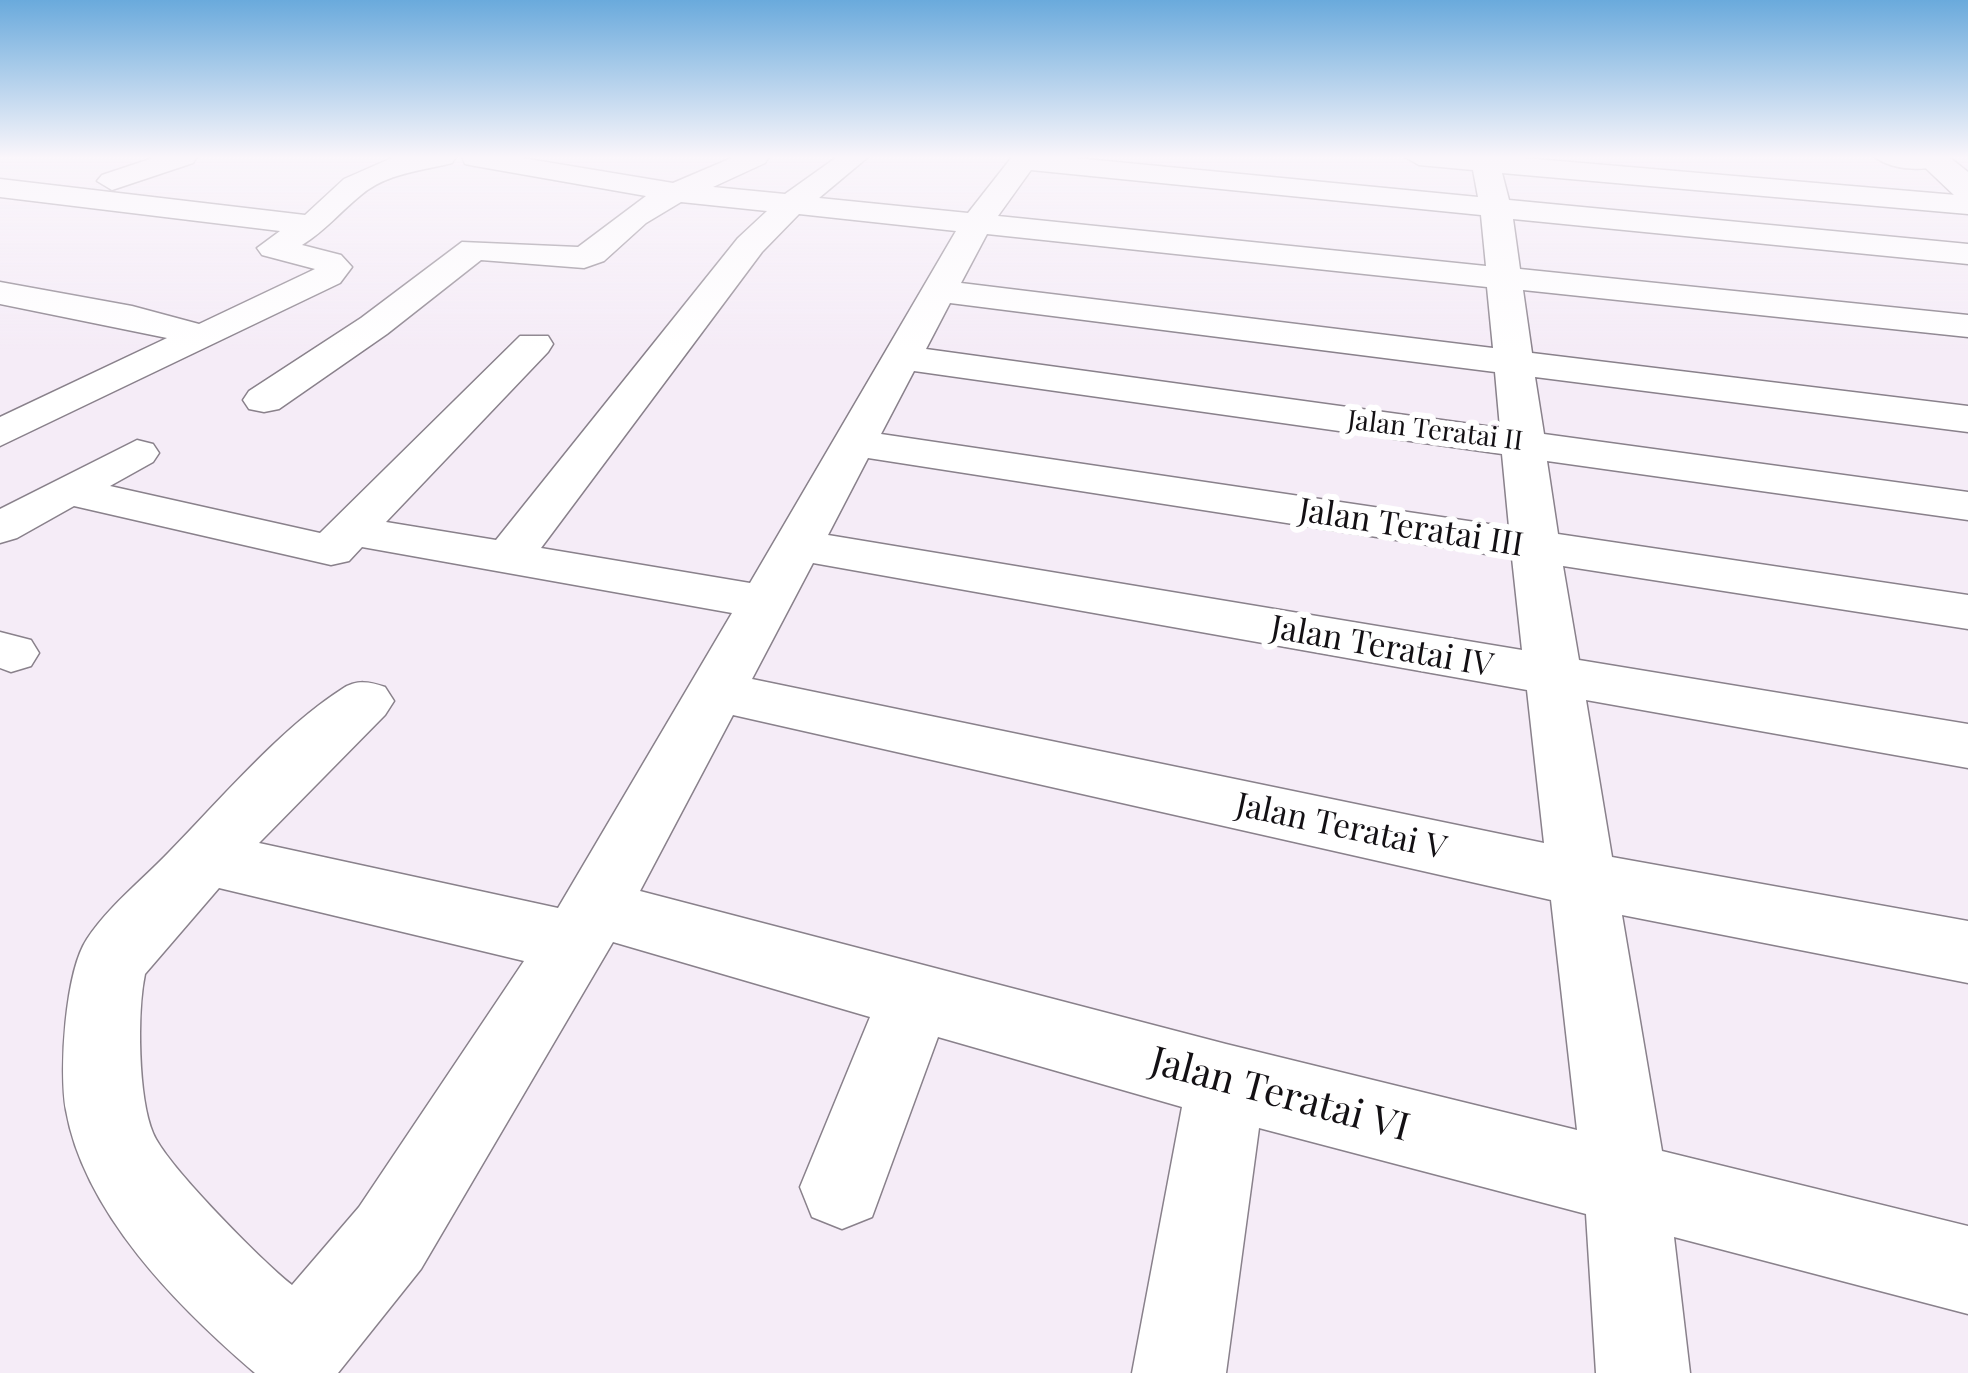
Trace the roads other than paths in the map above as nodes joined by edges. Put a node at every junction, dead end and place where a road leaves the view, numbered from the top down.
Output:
1 (279, 221) edge
2 (316, 221) edge
3 (627, 221) edge
4 (773, 221) edge
5 (968, 221) edge
6 (1497, 221) edge
7 (1623, 221) edge
8 (977, 222) junction
9 (312, 225) junction
10 (1968, 254) edge
11 (1501, 280) junction
12 (939, 291) junction
13 (0, 293) edge
14 (1968, 326) edge
15 (195, 340) junction
16 (534, 344) dead end
17 (902, 358) junction
18 (1511, 363) junction
19 (306, 374) junction
20 (264, 400) dead end
21 (1968, 419) edge
22 (0, 433) edge
23 (1521, 442) junction
24 (854, 443) junction
25 (137, 453) dead end
26 (68, 490) junction
27 (1968, 506) edge
28 (0, 528) edge
29 (354, 531) junction
30 (797, 545) junction
31 (1535, 547) junction
32 (508, 559) junction
33 (766, 602) junction
34 (1968, 612) edge
35 (1554, 676) junction
36 (716, 691) junction
37 (365, 700) dead end
38 (1968, 746) edge
39 (206, 858) junction
40 (1582, 879) junction
41 (585, 926) junction
42 (1968, 952) edge
43 (916, 996) junction
44 (1226, 1082) junction
45 (842, 1186) dead end
46 (1626, 1186) junction
47 (1968, 1270) edge
48 (288, 1361) edge
49 (1179, 1373) edge
50 (1643, 1373) edge

1 - 9 street
2 - 9 street
3 - 19 street
4 - 32 street
5 - 8 street
6 - 11 street
7 - 10 street
8 - 11 street
8 - 12 street
9 - 15 street
11 - 14 street
11 - 18 street
12 - 17 street
12 - 18 street
13 - 15 street
15 - 19 street
15 - 22 street
16 - 29 street
17 - 23 street, Jalan Teratai II
17 - 24 street
18 - 21 street
18 - 23 street
19 - 20 street
23 - 27 street, Jalan Teratai II
23 - 31 street
24 - 30 street
24 - 31 street, Jalan Teratai III
25 - 26 street
26 - 28 street
26 - 29 street
29 - 32 street
30 - 33 street
30 - 35 street, Jalan Teratai IV
31 - 34 street, Jalan Teratai III
31 - 35 street
32 - 33 street
33 - 36 street
35 - 38 street, Jalan Teratai IV
35 - 40 street
36 - 40 street, Jalan Teratai V
36 - 41 street
37 - 39 street
39 - 41 street, Jalan Teratai VI
39 - 48 street
40 - 42 street, Jalan Teratai V
40 - 46 street
41 - 43 street, Jalan Teratai VI
41 - 48 street
43 - 44 street, Jalan Teratai VI
43 - 45 street
44 - 46 street, Jalan Teratai VI
44 - 49 street
46 - 47 street, Jalan Teratai VI
46 - 50 street

